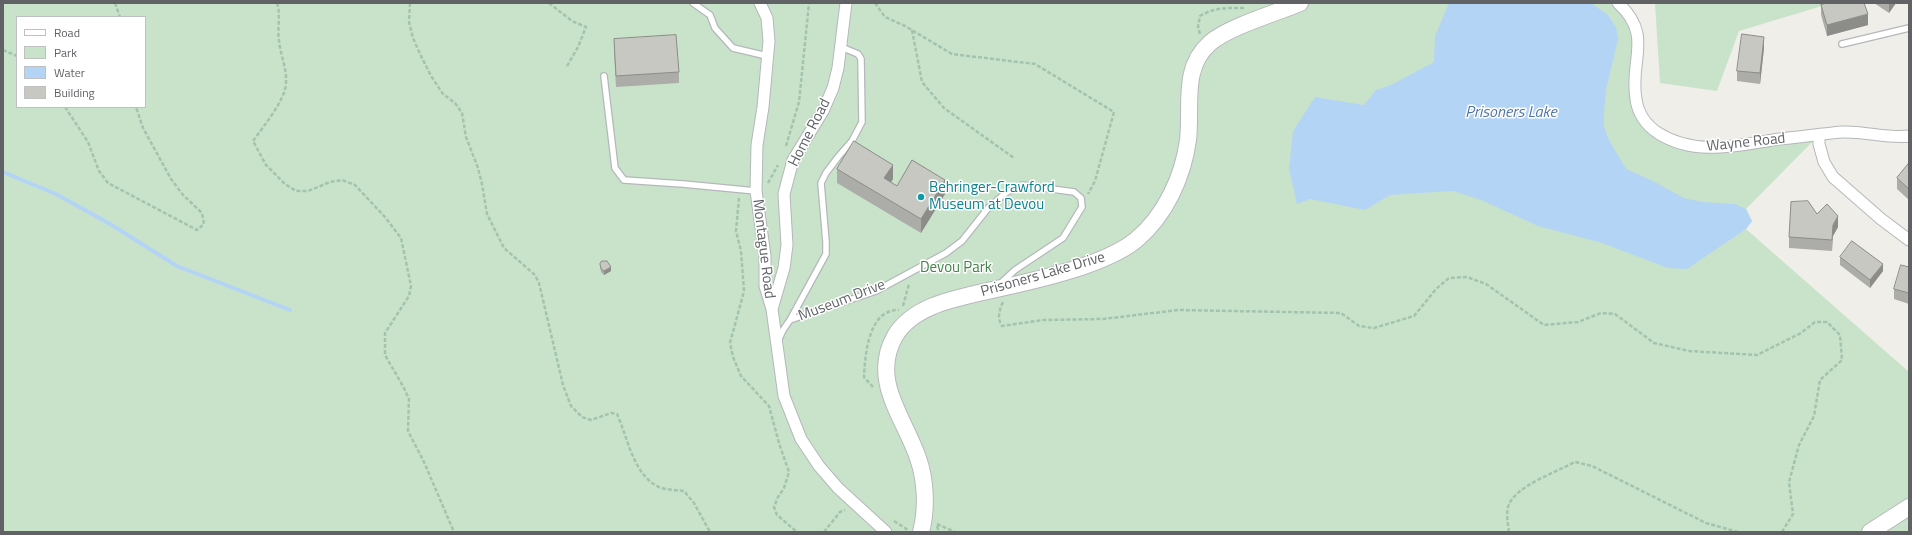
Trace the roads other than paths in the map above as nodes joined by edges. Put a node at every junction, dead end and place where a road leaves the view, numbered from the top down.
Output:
1 (693, 3) edge
2 (760, 3) edge
3 (846, 3) edge
4 (1300, 3) edge
5 (1618, 3) edge
6 (1909, 28) edge
7 (1842, 44) dead end
8 (840, 46) junction
9 (767, 56) junction
10 (604, 76) dead end
11 (1819, 135) junction
12 (1909, 136) edge
13 (756, 191) junction
14 (1909, 240) edge
15 (1014, 278) junction
16 (772, 309) junction
17 (790, 320) junction
18 (777, 345) junction
19 (1909, 507) edge
20 (886, 532) edge
21 (922, 532) edge
22 (1870, 532) edge

1 - 9 lane
2 - 9 street, Montague Road
3 - 8 street, Home Road
4 - 15 street, Prisoners Lake Drive
5 - 11 street, Wayne Road
6 - 7 lane
8 - 16 street, Home Road
8 - 17 lane
9 - 13 street, Montague Road
10 - 13 lane
11 - 12 street, Wayne Road
11 - 14 street
13 - 16 street, Montague Road
15 - 17 lane, Museum Drive
15 - 21 street, Prisoners Lake Drive
16 - 18 street, Montague Road
17 - 18 lane
18 - 20 street, Montague Road
19 - 22 street

